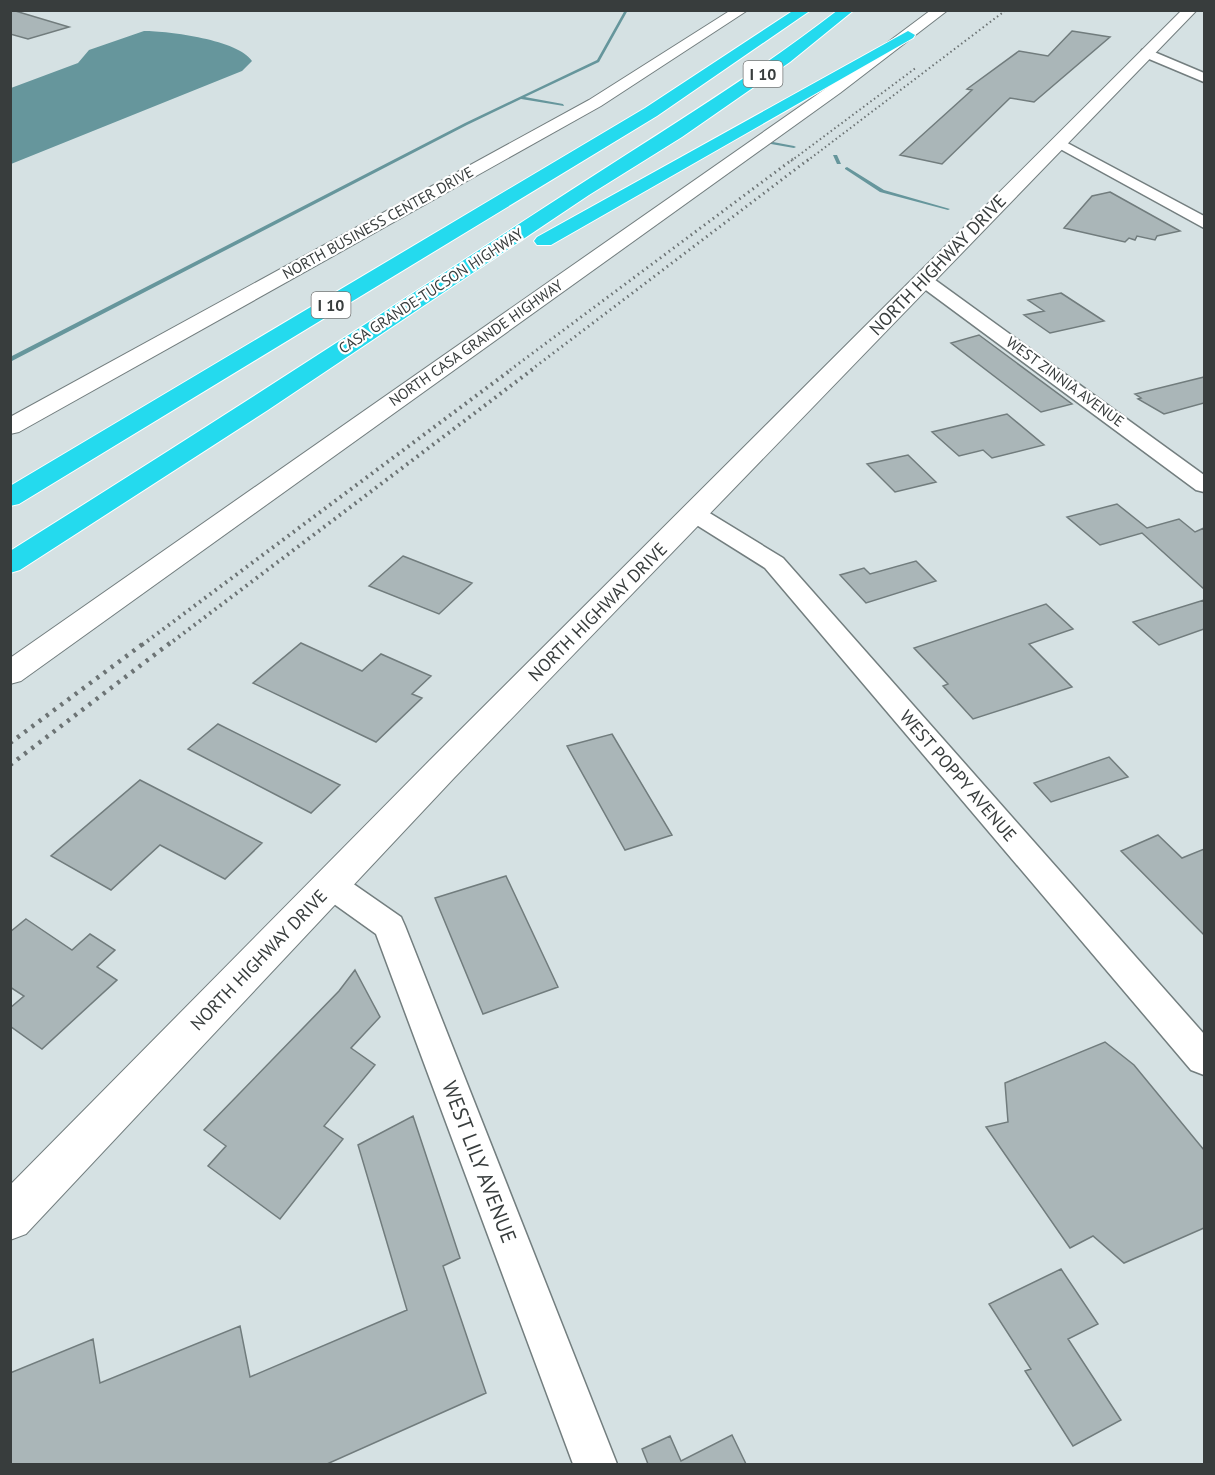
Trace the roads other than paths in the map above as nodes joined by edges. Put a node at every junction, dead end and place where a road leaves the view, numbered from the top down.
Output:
1 (804, 10) edge
2 (847, 10) edge
3 (941, 10) edge
4 (1190, 10) edge
5 (749, 16) edge
6 (908, 35) junction
7 (1147, 53) junction
8 (1204, 78) edge
9 (1058, 142) junction
10 (502, 202) junction
11 (1204, 223) edge
12 (925, 280) junction
13 (259, 405) junction
14 (10, 427) edge
15 (1204, 485) edge
16 (10, 498) edge
17 (695, 514) junction
18 (10, 564) edge
19 (10, 674) edge
20 (331, 885) junction
21 (1204, 1059) edge
22 (10, 1218) edge
23 (595, 1464) edge

1 - 10 highway, I 10
2 - 13 highway, CASA GRANDE-TUCSON HIGHWAY / I 10
3 - 6 main road, NORTH CASA GRANDE HIGHWAY
4 - 7 main road, NORTH HIGHWAY DRIVE
5 - 10 highway
5 - 14 main road, NORTH BUSINESS CENTER DRIVE
6 - 13 highway
6 - 19 main road, NORTH CASA GRANDE HIGHWAY
7 - 8 street
7 - 9 main road, NORTH HIGHWAY DRIVE
9 - 11 street
9 - 12 main road, NORTH HIGHWAY DRIVE
10 - 16 highway, I 10
12 - 15 street, WEST ZINNIA AVENUE
12 - 17 main road, NORTH HIGHWAY DRIVE
13 - 18 highway, CASA GRANDE-TUCSON HIGHWAY / I 10
17 - 20 main road, NORTH HIGHWAY DRIVE
17 - 21 street, WEST POPPY AVENUE
20 - 22 main road, NORTH HIGHWAY DRIVE
20 - 23 street, WEST LILY AVENUE

